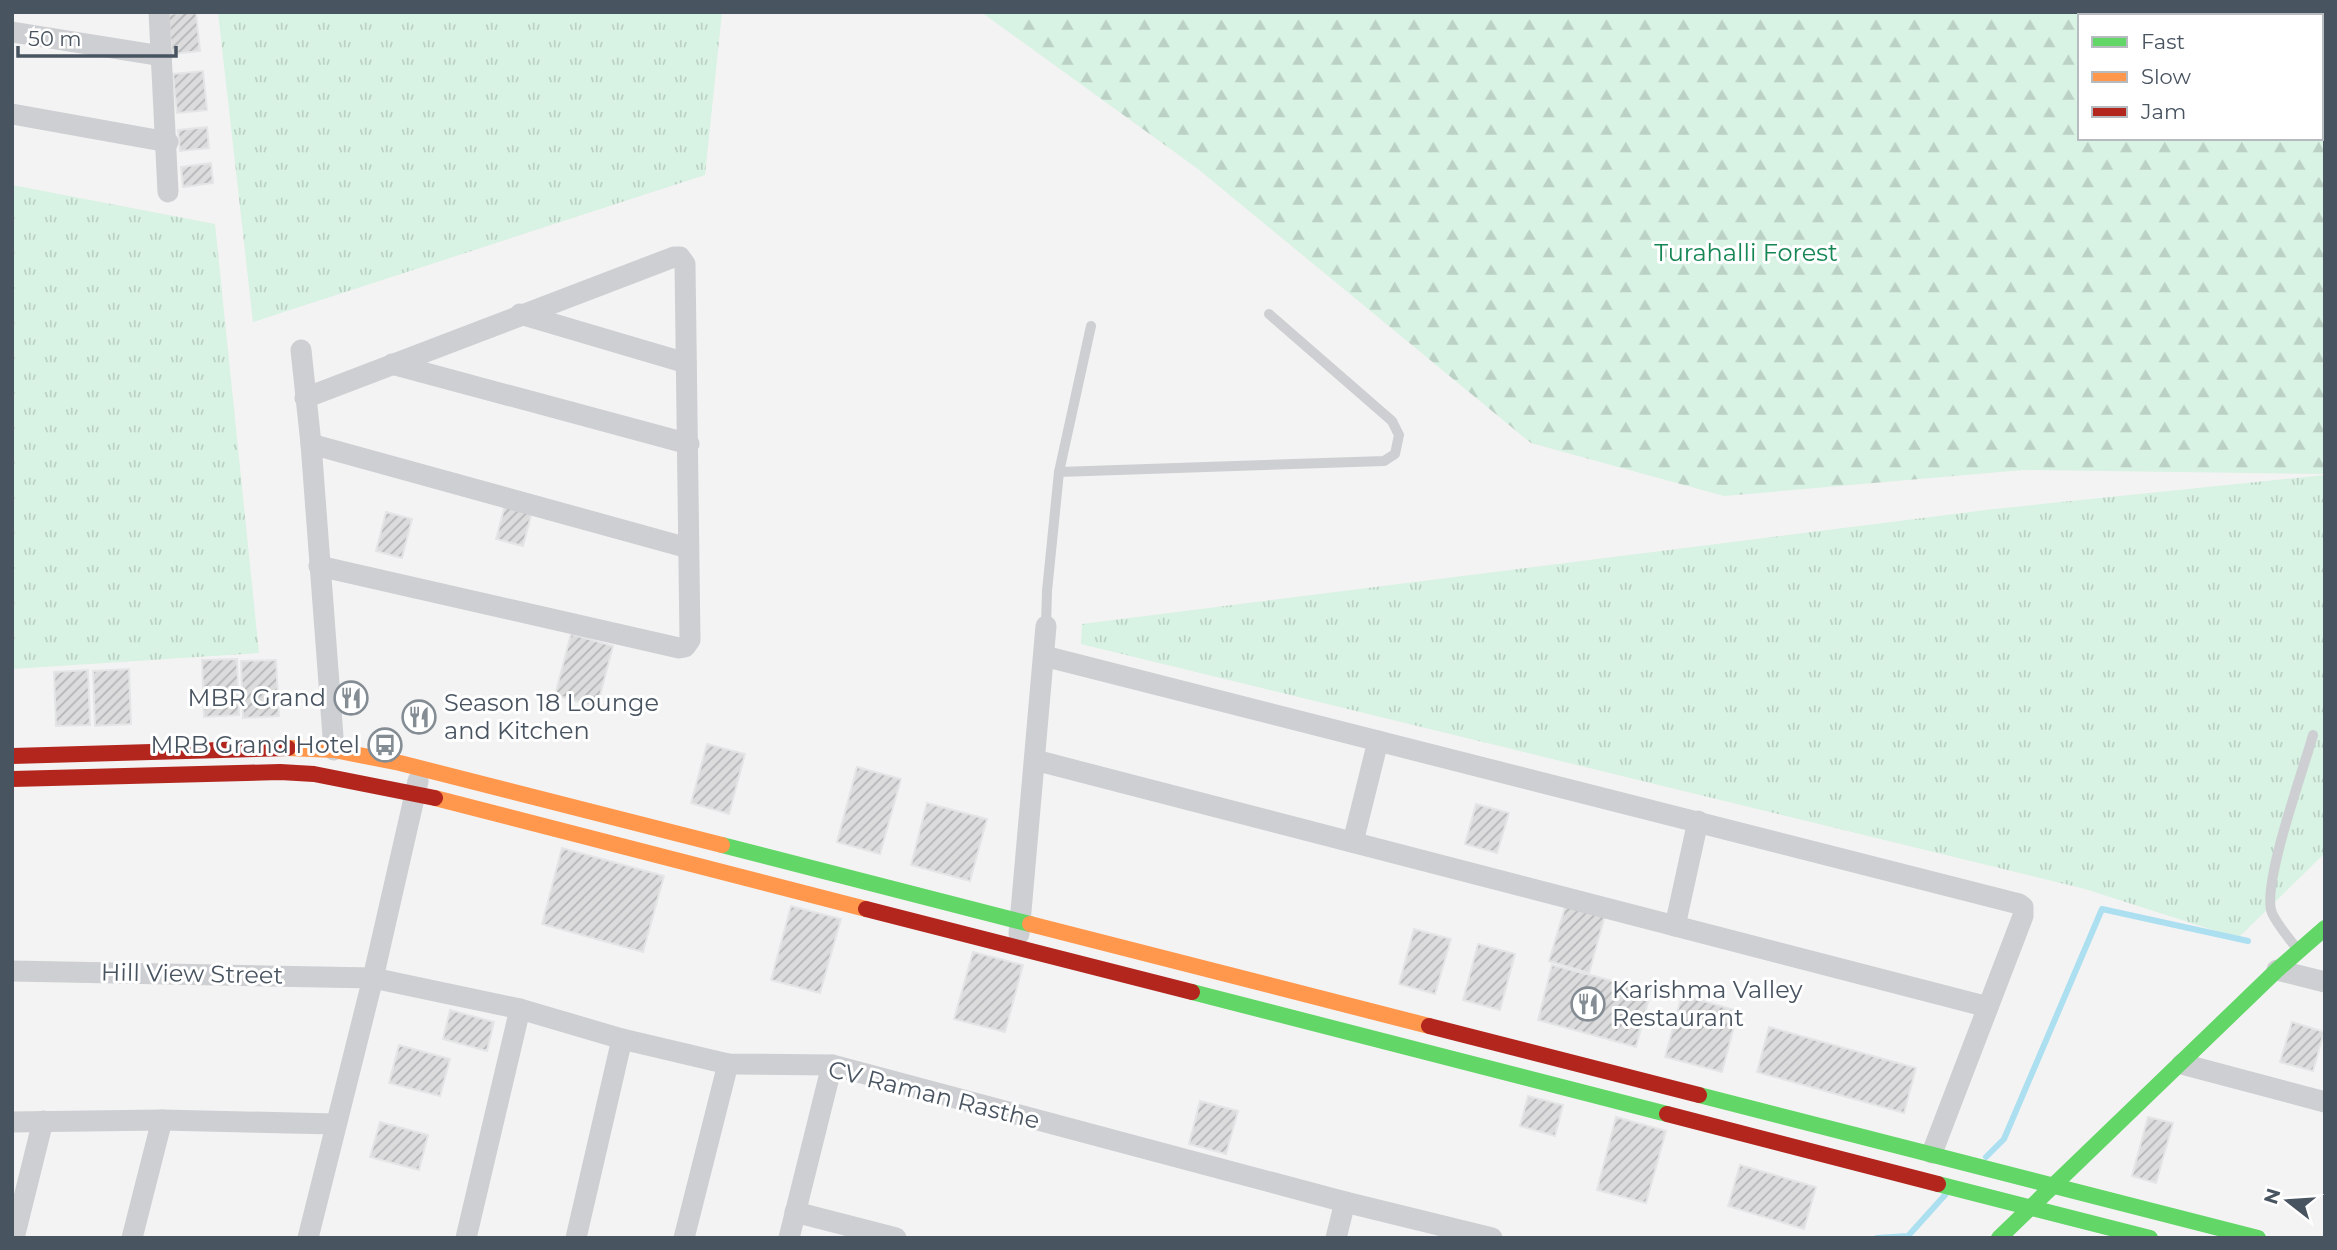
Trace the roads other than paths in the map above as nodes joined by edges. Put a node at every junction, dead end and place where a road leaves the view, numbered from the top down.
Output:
1 (159, 12) edge
2 (12, 32) edge
3 (162, 56) junction
4 (12, 114) edge
5 (168, 142) junction
6 (168, 192) dead end
7 (520, 314) junction
8 (1269, 314) dead end
9 (1091, 326) dead end
10 (301, 350) dead end
11 (686, 363) junction
12 (392, 364) junction
13 (305, 398) junction
14 (311, 444) junction
15 (689, 444) junction
16 (1059, 472) junction
17 (688, 548) junction
18 (319, 566) junction
19 (1046, 626) joint
20 (1044, 656) junction
21 (2314, 735) dead end
22 (1378, 741) junction
23 (334, 750) junction
24 (12, 756) edge
25 (1035, 760) junction
26 (421, 769) junction
27 (12, 779) edge
28 (415, 793) junction
29 (1698, 821) junction
30 (1353, 842) junction
31 (1021, 920) junction
32 (1675, 926) junction
33 (2325, 928) edge
34 (1017, 947) junction
35 (2299, 951) junction
36 (2277, 970) junction
37 (12, 971) edge
38 (373, 978) junction
39 (2325, 982) edge
40 (1989, 1007) junction
41 (520, 1009) junction
42 (622, 1039) junction
43 (728, 1064) junction
44 (2182, 1064) junction
45 (832, 1065) junction
46 (2325, 1102) edge
47 (162, 1120) junction
48 (43, 1121) junction
49 (12, 1122) edge
50 (335, 1124) junction
51 (1933, 1153) junction
52 (2056, 1185) junction
53 (1345, 1202) junction
54 (2033, 1207) junction
55 (795, 1212) junction
56 (14, 1238) edge
57 (132, 1238) edge
58 (308, 1238) edge
59 (466, 1238) edge
60 (576, 1238) edge
61 (684, 1238) edge
62 (789, 1238) edge
63 (896, 1238) edge
64 (1336, 1238) edge
65 (1492, 1238) edge
66 (1999, 1238) edge
67 (2150, 1238) edge
68 (2258, 1238) edge

1 - 3 street
2 - 3 street
3 - 5 street
4 - 5 street
5 - 6 street
7 - 11 street
7 - 11 street
7 - 12 street
8 - 16 lane
9 - 16 lane
10 - 13 street
11 - 15 street
12 - 13 street
12 - 15 street
13 - 14 street
14 - 17 street
14 - 18 street
15 - 17 street
16 - 19 lane
17 - 18 street
18 - 23 street
19 - 20 street
20 - 22 street
20 - 25 street
21 - 35 lane
22 - 29 street
22 - 30 street
23 - 24 main road
23 - 26 main road
25 - 30 street
25 - 31 street
26 - 28 street
26 - 31 main road
27 - 28 main road
28 - 34 main road
28 - 38 street
29 - 32 street
29 - 40 street
30 - 32 street
31 - 34 street
31 - 51 main road
32 - 40 street
33 - 35 main road
34 - 54 main road
35 - 36 main road
36 - 39 street
36 - 44 main road
37 - 38 street, Hill View Street
38 - 41 street, CV Raman Rasthe
38 - 50 street
40 - 51 street
41 - 42 street, CV Raman Rasthe
41 - 59 street
42 - 43 street, CV Raman Rasthe
42 - 60 street
43 - 45 street, CV Raman Rasthe
43 - 61 street
44 - 46 street
44 - 52 main road
45 - 53 street, CV Raman Rasthe
45 - 55 street
47 - 48 street
47 - 50 street
47 - 57 street
48 - 49 street
48 - 56 street
50 - 58 street
51 - 52 main road
52 - 54 main road
52 - 68 main road
53 - 64 street
53 - 65 street, CV Raman Rasthe
54 - 66 main road
54 - 67 main road
55 - 62 street
55 - 63 street

